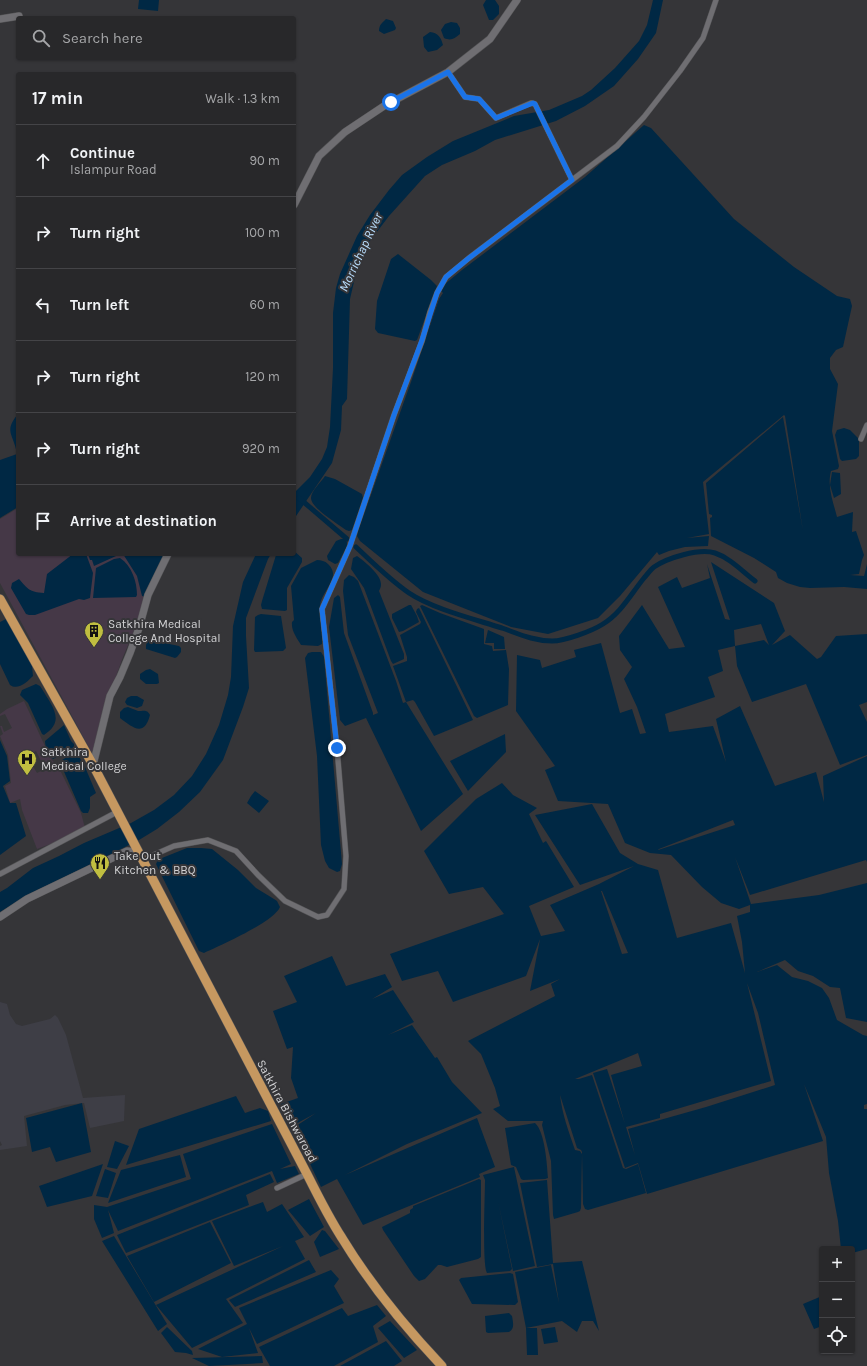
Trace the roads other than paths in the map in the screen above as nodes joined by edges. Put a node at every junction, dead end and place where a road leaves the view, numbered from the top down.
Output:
1 (517, 0) edge
2 (716, 0) edge
3 (16, 16) edge
4 (0, 19) edge
5 (448, 72) junction
6 (572, 180) junction
7 (296, 201) edge
8 (867, 425) edge
9 (861, 439) dead end
10 (167, 556) edge
11 (0, 599) edge
12 (93, 765) junction
13 (119, 815) junction
14 (139, 854) junction
15 (0, 874) edge
16 (0, 917) edge
17 (307, 1174) junction
18 (277, 1188) dead end
19 (442, 1366) edge

1 - 5 street
2 - 6 street
3 - 4 street
5 - 6 street
5 - 7 street
6 - 14 street
8 - 9 street
10 - 12 street
11 - 12 highway, Satkhira Bishwaroad
12 - 13 highway, Satkhira Bishwaroad
13 - 14 highway, Satkhira Bishwaroad
13 - 15 street
14 - 16 street
14 - 17 highway, Satkhira Bishwaroad
17 - 18 street
17 - 19 highway, Satkhira Bishwaroad

